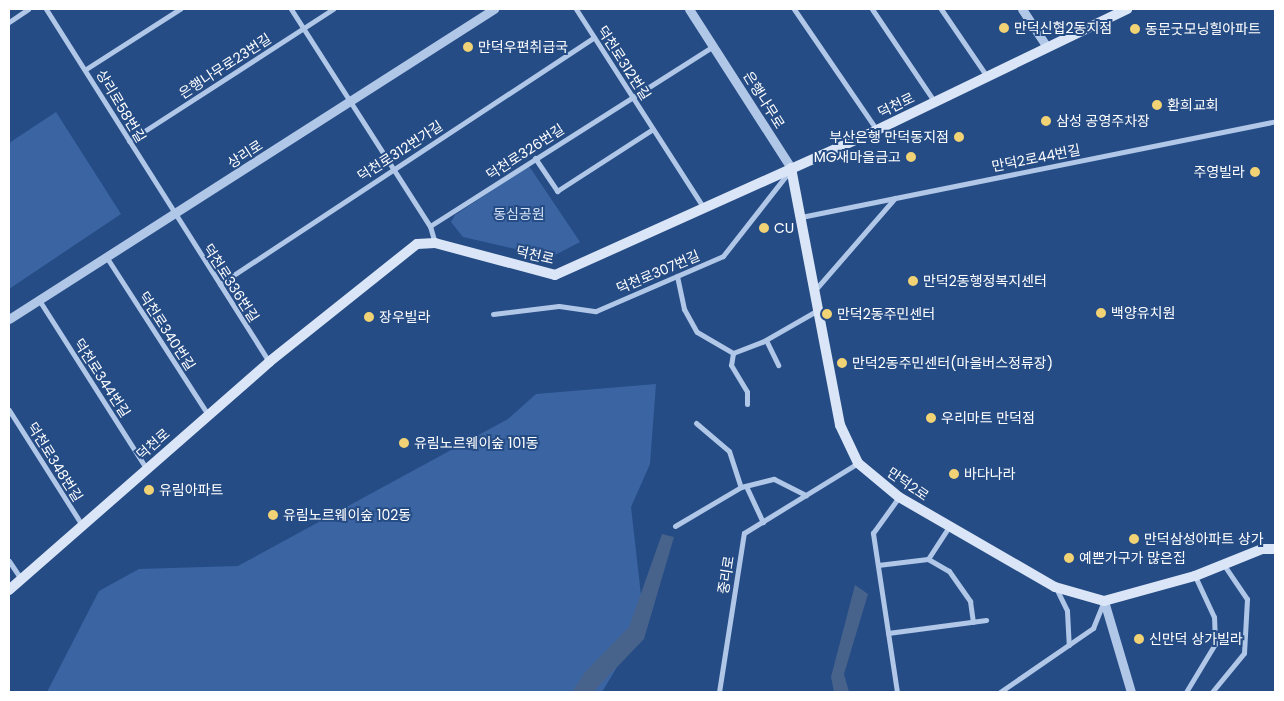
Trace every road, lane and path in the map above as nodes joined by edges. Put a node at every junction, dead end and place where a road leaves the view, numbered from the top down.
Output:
1 (28, 9) edge
2 (46, 9) edge
3 (180, 9) edge
4 (291, 9) edge
5 (332, 9) edge
6 (494, 9) edge
7 (576, 9) edge
8 (689, 9) edge
9 (794, 9) edge
10 (872, 9) edge
11 (941, 9) edge
12 (1022, 9) edge
13 (1127, 9) edge
14 (9, 22) edge
15 (303, 28) junction
16 (594, 37) junction
17 (714, 46) junction
18 (1046, 47) junction
19 (86, 69) junction
20 (986, 75) junction
21 (632, 96) junction
22 (934, 101) junction
23 (350, 103) junction
24 (1275, 121) edge
25 (653, 129) junction
26 (877, 130) junction
27 (130, 141) junction
28 (535, 158) junction
29 (791, 168) junction
30 (392, 169) junction
31 (895, 198) junction
32 (704, 208) junction
33 (174, 216) junction
34 (801, 218) junction
35 (430, 226) junction
36 (435, 243) junction
37 (108, 258) junction
38 (677, 276) junction
39 (220, 284) junction
40 (815, 291) junction
41 (39, 300) junction
42 (818, 310) junction
43 (493, 314) dead end
44 (9, 319) edge
45 (766, 340) junction
46 (733, 353) junction
47 (269, 362) junction
48 (778, 365) dead end
49 (747, 404) dead end
50 (9, 410) edge
51 (208, 415) junction
52 (696, 422) dead end
53 (858, 462) junction
54 (146, 468) junction
55 (743, 486) junction
56 (806, 495) junction
57 (899, 497) junction
58 (763, 522) junction
59 (82, 526) junction
60 (675, 526) dead end
61 (950, 527) junction
62 (1275, 550) edge
63 (928, 559) junction
64 (9, 561) edge
65 (1224, 564) junction
66 (878, 565) junction
67 (1196, 576) junction
68 (21, 580) junction
69 (1055, 587) junction
70 (9, 590) edge
71 (1104, 601) junction
72 (986, 620) dead end
73 (972, 622) junction
74 (888, 633) junction
75 (1069, 645) junction
76 (720, 692) edge
77 (897, 692) edge
78 (1000, 692) edge
79 (1131, 692) edge
80 (1186, 692) edge
81 (1212, 692) edge

1 - 14 street
2 - 19 street, 상리로58번길
3 - 19 street
4 - 15 street
5 - 15 street, 은행나무로23번길
6 - 23 street, 상리로
7 - 16 street, 덕천로312번길
8 - 17 street, 은행나무로
9 - 26 street
10 - 22 street
11 - 20 street
12 - 18 street
13 - 18 main road, 덕천로
15 - 23 street
15 - 27 street, 은행나무로23번길
16 - 21 street, 덕천로312번길
16 - 30 street, 덕천로312번가길
17 - 21 street
17 - 29 street, 은행나무로
18 - 20 main road, 덕천로
19 - 27 street, 상리로58번길
20 - 22 main road, 덕천로
21 - 25 street, 덕천로312번길
21 - 28 street, 덕천로326번길
22 - 26 main road, 덕천로
23 - 30 street
23 - 33 street, 상리로
24 - 31 street, 만덕2로44번길
25 - 28 street
25 - 32 street, 덕천로312번길
26 - 29 main road, 덕천로
27 - 33 street, 상리로58번길
28 - 35 street, 덕천로326번길
29 - 32 main road, 덕천로
29 - 34 main road, 만덕2로
29 - 38 street, 덕천로307번길
30 - 35 street
30 - 39 street, 덕천로312번가길
31 - 34 street, 만덕2로44번길
31 - 40 street
32 - 36 main road, 덕천로
33 - 37 street, 상리로
33 - 39 street, 덕천로336번길
34 - 40 main road, 만덕2로
35 - 36 street
36 - 47 main road, 덕천로
37 - 41 street, 상리로
37 - 51 street, 덕천로340번길
38 - 43 street, 덕천로307번길
38 - 46 street
39 - 47 street, 덕천로336번길
40 - 42 main road, 만덕2로
41 - 44 street, 상리로
41 - 54 street, 덕천로344번길
42 - 45 street
42 - 53 main road, 만덕2로
45 - 46 street
45 - 48 street
46 - 49 street
47 - 51 main road, 덕천로
50 - 59 street, 덕천로348번길
51 - 54 main road, 덕천로
52 - 55 street
53 - 56 street, 중리로
53 - 57 main road, 만덕2로
54 - 59 main road, 덕천로
55 - 56 street
55 - 58 street
55 - 60 street
56 - 58 street, 중리로
57 - 61 main road, 만덕2로
57 - 66 street
58 - 76 street, 중리로
59 - 68 main road, 덕천로
61 - 63 street
61 - 69 main road, 만덕2로
62 - 65 main road
63 - 66 street
63 - 73 street
64 - 68 street
65 - 67 main road
65 - 81 street
66 - 74 street
67 - 71 main road
67 - 80 street
68 - 70 main road, 덕천로
69 - 71 main road, 만덕2로
69 - 75 street
71 - 75 street
71 - 79 street
72 - 73 street
73 - 74 street
74 - 77 street
75 - 78 street

